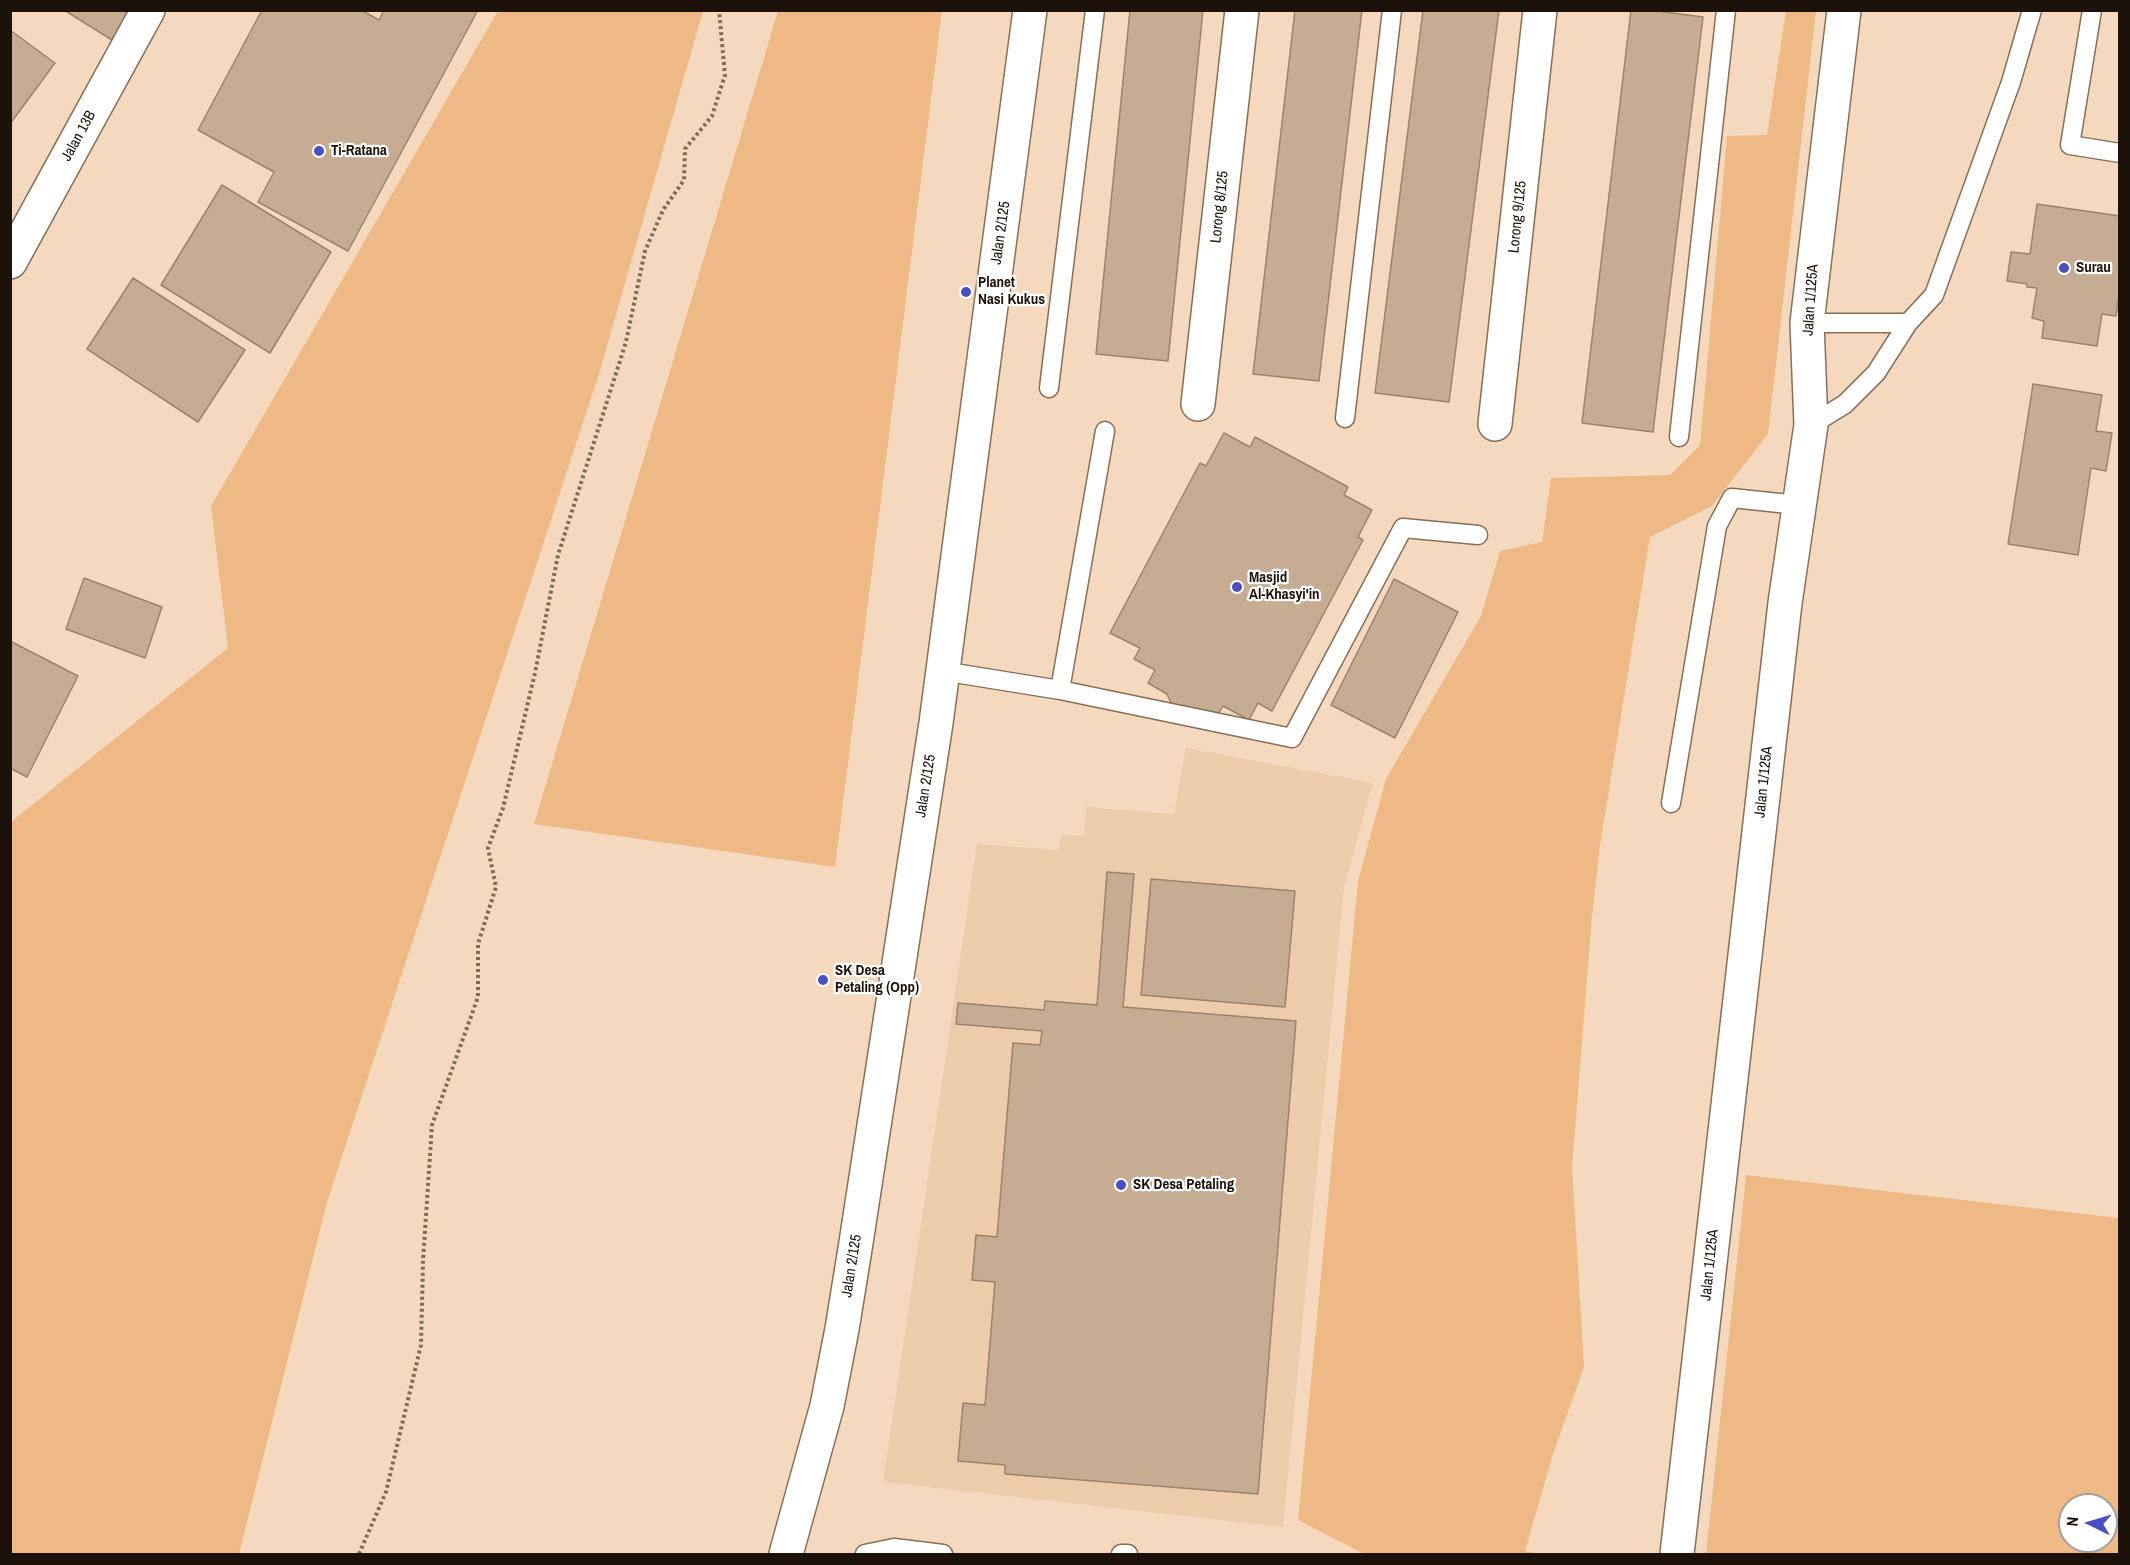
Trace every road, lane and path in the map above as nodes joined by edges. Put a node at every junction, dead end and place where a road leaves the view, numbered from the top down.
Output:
1 (148, 10) edge
2 (719, 10) edge
3 (1030, 10) edge
4 (1095, 10) edge
5 (1242, 10) edge
6 (1392, 10) edge
7 (1540, 10) edge
8 (1726, 10) edge
9 (1844, 10) edge
10 (2032, 10) edge
11 (2092, 10) edge
12 (2120, 153) edge
13 (10, 262) edge
14 (1807, 323) junction
15 (1908, 323) junction
16 (1049, 388) dead end
17 (1198, 404) dead end
18 (1345, 418) dead end
19 (1495, 424) dead end
20 (1811, 425) junction
21 (1106, 430) dead end
22 (1679, 437) dead end
23 (1798, 505) junction
24 (1478, 535) dead end
25 (942, 671) junction
26 (1060, 690) junction
27 (1671, 803) dead end
28 (359, 1554) edge
29 (786, 1554) edge
30 (866, 1554) edge
31 (943, 1554) edge
32 (1121, 1554) edge
33 (1128, 1554) edge
34 (1677, 1554) edge

1 - 13 street, Jalan 13B
2 - 28 path
3 - 25 street, Jalan 2/125
4 - 16 lane
5 - 17 street, Lorong 8/125
6 - 18 lane
7 - 19 street, Lorong 9/125
8 - 22 lane
9 - 14 street, Jalan 1/125A
10 - 15 lane
11 - 12 lane
14 - 15 lane
14 - 20 street, Jalan 1/125A
15 - 20 lane
20 - 23 street, Jalan 1/125A
21 - 26 lane
23 - 27 lane
23 - 34 street, Jalan 1/125A
24 - 26 lane
25 - 26 lane
25 - 29 street, Jalan 2/125
30 - 31 lane
32 - 33 lane

